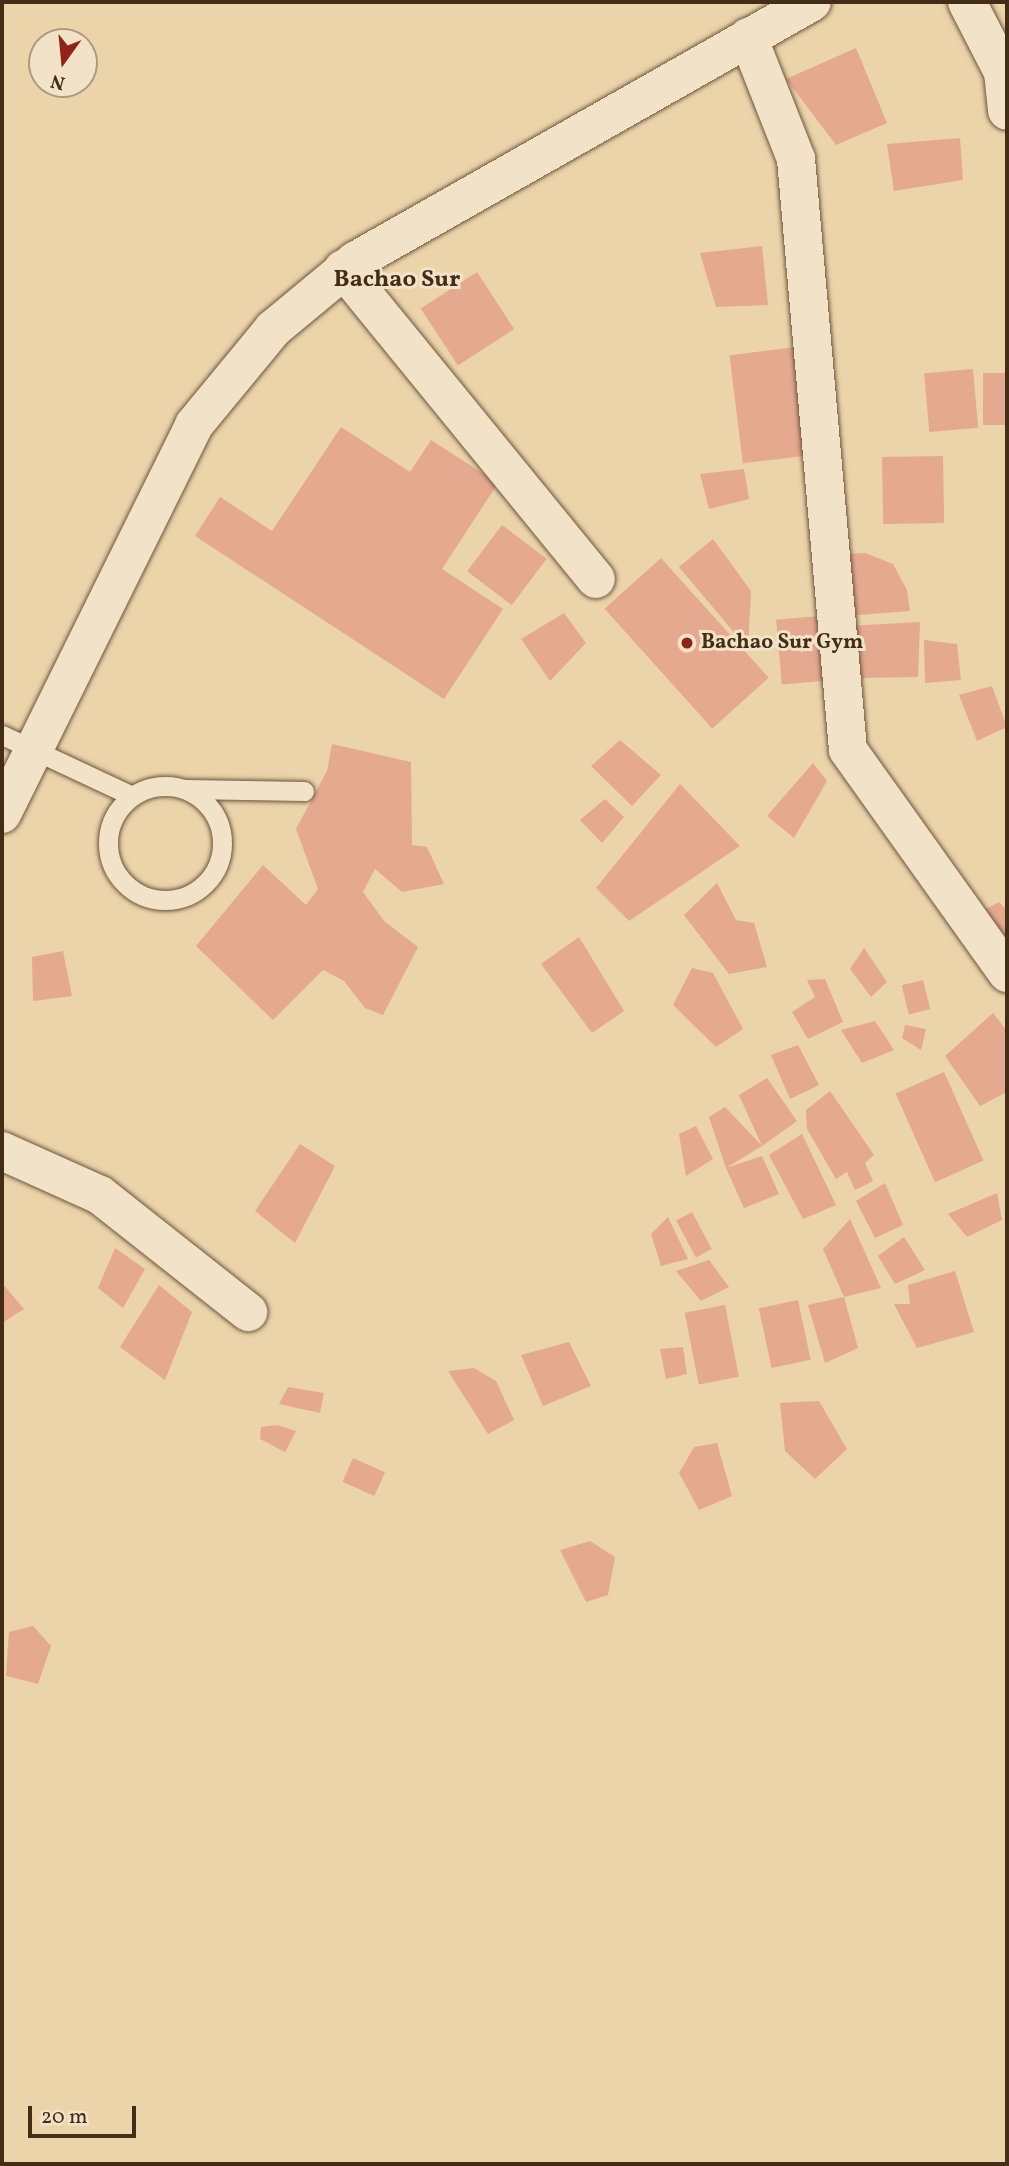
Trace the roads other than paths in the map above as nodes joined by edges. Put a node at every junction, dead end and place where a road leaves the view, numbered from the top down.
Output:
1 (812, 2) edge
2 (967, 2) edge
3 (748, 37) junction
4 (1007, 111) edge
5 (343, 269) junction
6 (596, 579) dead end
7 (17, 743) edge
8 (185, 789) junction
9 (304, 791) dead end
10 (132, 796) junction
11 (2, 814) edge
12 (1007, 973) edge
13 (2, 1151) edge
14 (248, 1312) dead end

1 - 3 street
2 - 4 street
3 - 5 street
3 - 12 street
5 - 6 street
5 - 7 street
7 - 10 lane
7 - 11 street
8 - 9 lane
8 - 10 lane
8 - 10 lane
13 - 14 street

